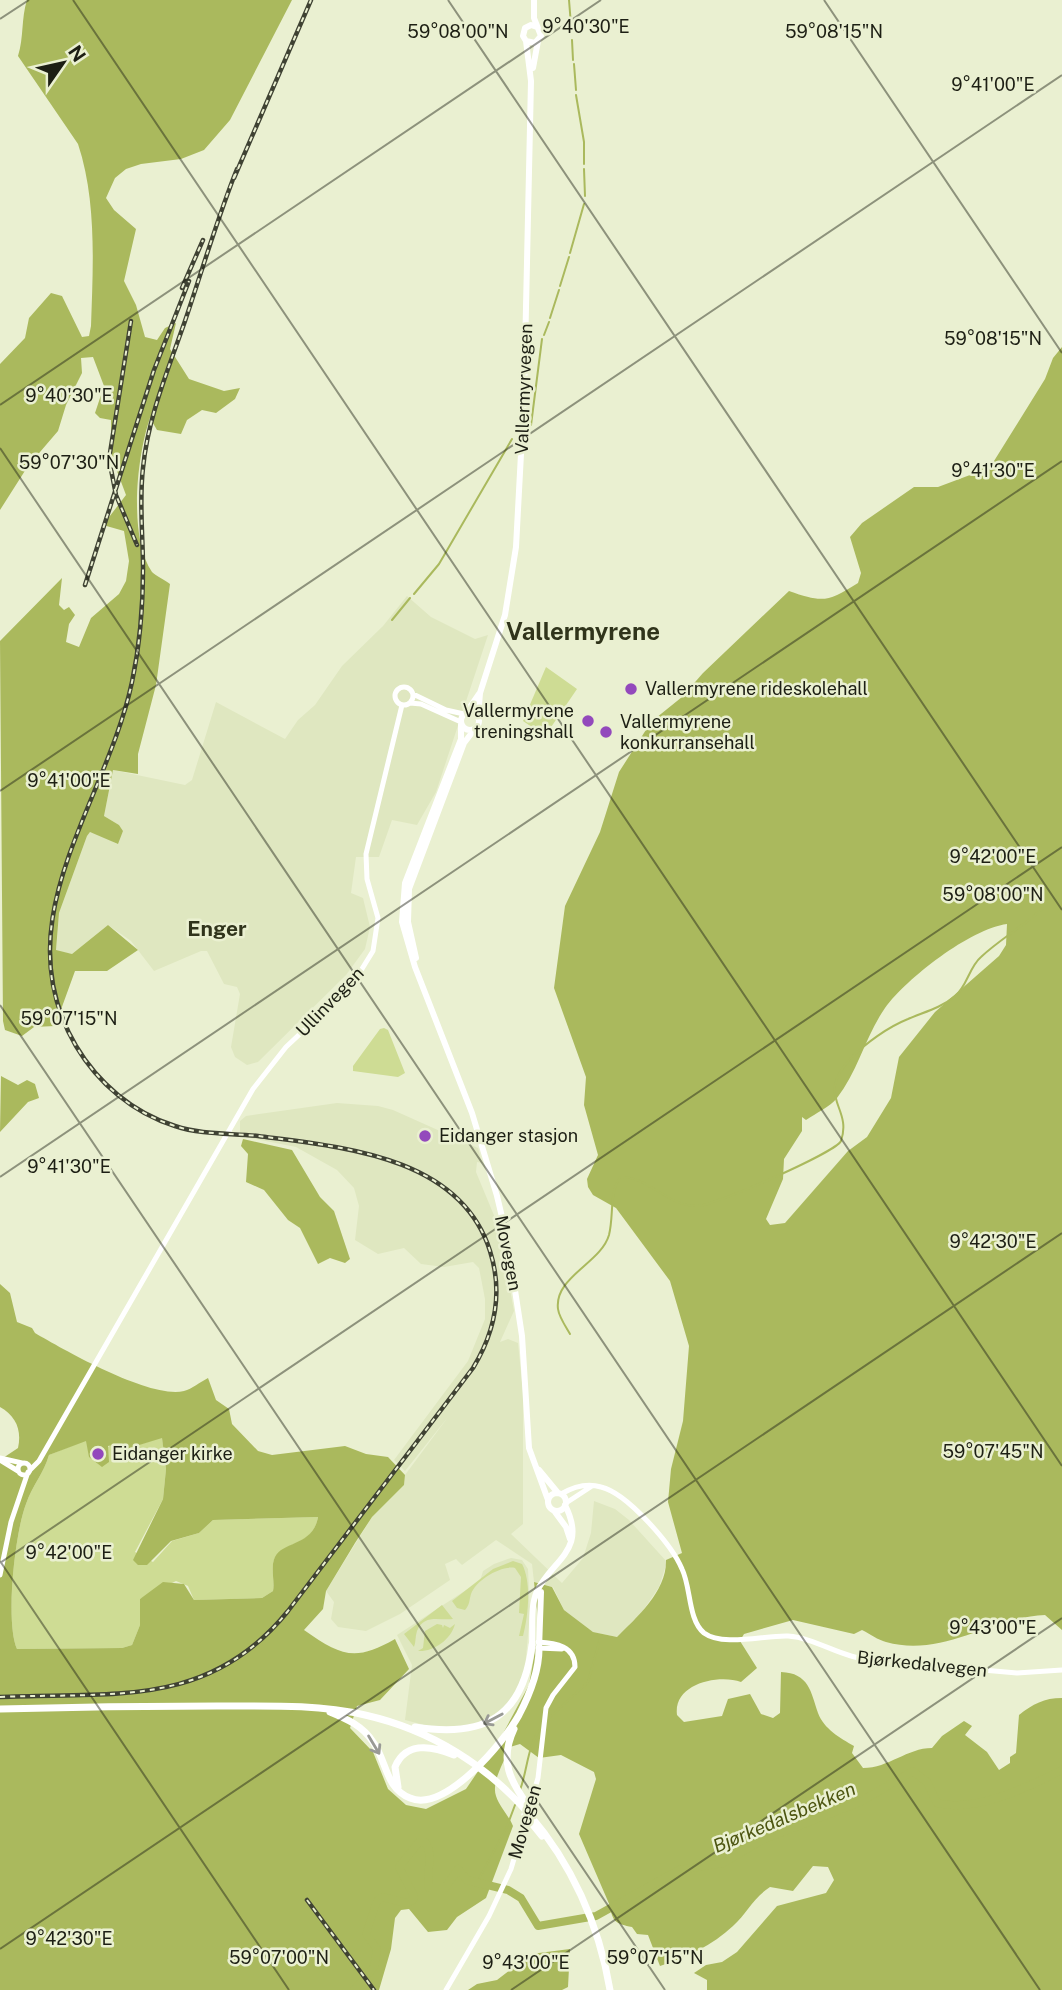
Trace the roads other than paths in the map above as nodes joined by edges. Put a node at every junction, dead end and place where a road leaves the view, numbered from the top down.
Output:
1 (532, 0) edge
2 (526, 27) junction
3 (537, 27) junction
4 (526, 41) junction
5 (538, 41) junction
6 (531, 81) junction
7 (480, 693) junction
8 (413, 694) junction
9 (406, 704) junction
10 (465, 713) junction
11 (478, 717) junction
12 (461, 724) junction
13 (474, 730) junction
14 (405, 894) junction
15 (47, 1446) junction
16 (0, 1459) edge
17 (23, 1463) junction
18 (533, 1463) junction
19 (29, 1471) junction
20 (19, 1473) junction
21 (592, 1486) junction
22 (559, 1494) junction
23 (20, 1495) junction
24 (548, 1500) junction
25 (566, 1504) junction
26 (555, 1512) junction
27 (570, 1541) junction
28 (0, 1575) edge
29 (537, 1645) junction
30 (529, 1665) junction
31 (1062, 1670) edge
32 (523, 1706) junction
33 (0, 1710) edge
34 (330, 1712) junction
35 (400, 1724) junction
36 (460, 1757) junction
37 (484, 1758) junction
38 (402, 1794) junction
39 (514, 1795) junction
40 (542, 1832) junction
41 (446, 1990) edge
42 (608, 1990) edge

1 - 2 main road
1 - 3 main road
2 - 3 main road
2 - 4 main road
3 - 5 main road
4 - 5 main road
4 - 6 main road, Vallermyrvegen
5 - 6 main road, Vallermyrvegen
6 - 7 main road, Vallermyrvegen
7 - 10 main road, Vallermyrvegen
7 - 11 main road, Vallermyrvegen
8 - 9 main road, Ullinvegen
8 - 9 main road, Ullinvegen
8 - 10 main road
9 - 12 main road
9 - 15 main road, Ullinvegen
10 - 11 main road
10 - 12 main road, Vallermyrvegen
11 - 13 main road, Vallermyrvegen
12 - 13 main road
12 - 14 main road, Vallermyrvegen
13 - 14 main road, Vallermyrvegen
14 - 18 main road, Movegen
15 - 17 main road
15 - 19 main road
16 - 17 main road
16 - 20 main road
17 - 19 main road
17 - 20 main road
18 - 22 main road
18 - 24 main road, Movegen
19 - 20 main road
19 - 23 main road
20 - 23 main road
21 - 22 main road
21 - 25 main road
21 - 31 main road, Bjørkedalvegen
22 - 24 main road
22 - 25 main road
23 - 28 main road
24 - 26 main road, Movegen
25 - 26 main road
25 - 27 main road
26 - 27 main road
27 - 29 main road
29 - 30 highway
29 - 32 highway
29 - 41 main road, Movegen
30 -> 35 highway
30 - 37 highway
32 - 37 highway
32 - 39 highway
33 - 34 highway
33 - 35 highway
34 - 36 highway
34 -> 38 highway
35 - 36 highway
36 - 38 highway
36 - 39 highway
37 - 38 highway
39 - 40 highway
39 - 40 highway
40 - 42 highway

